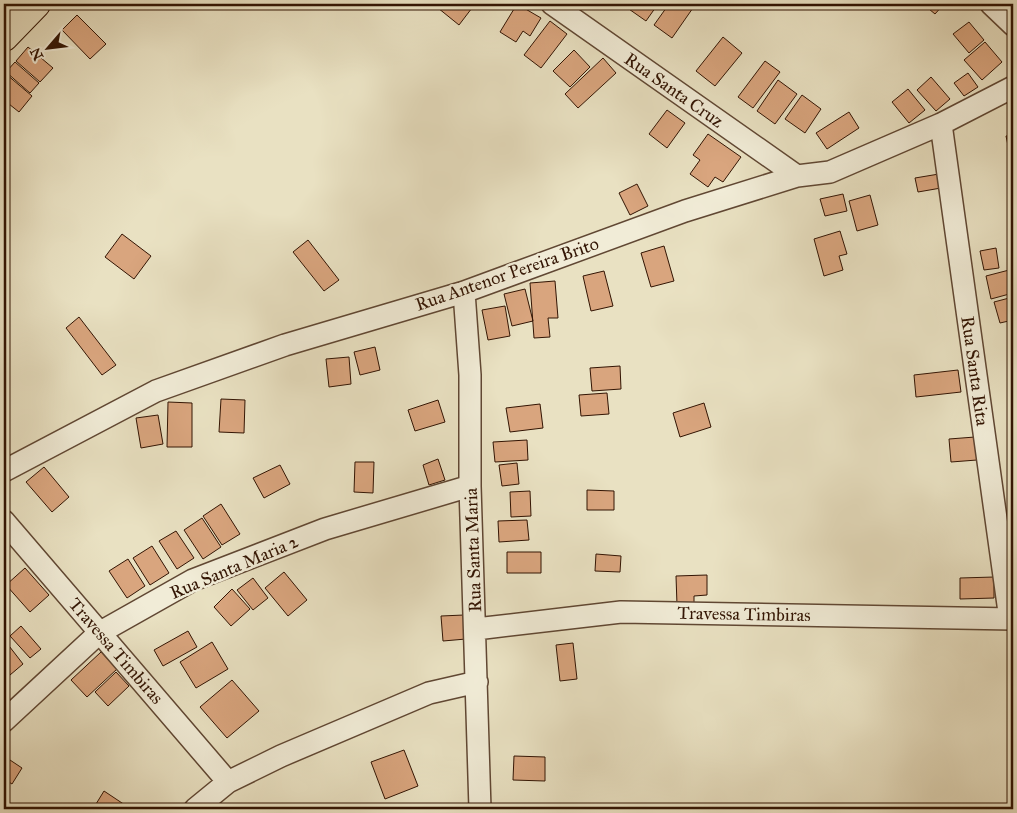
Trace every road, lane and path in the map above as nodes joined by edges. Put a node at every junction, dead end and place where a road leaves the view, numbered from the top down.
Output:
1 (8, 4) edge
2 (36, 4) edge
3 (552, 4) edge
4 (991, 4) edge
5 (4, 8) edge
6 (1013, 25) edge
7 (4, 38) edge
8 (1013, 87) edge
9 (941, 124) junction
10 (797, 176) junction
11 (464, 292) junction
12 (4, 471) edge
13 (470, 486) junction
14 (4, 521) edge
15 (1012, 619) edge
16 (476, 629) junction
17 (99, 633) junction
18 (477, 682) junction
19 (4, 721) edge
20 (228, 782) junction
21 (195, 809) edge
22 (480, 809) edge

1 - 5 main road
2 - 7 main road
3 - 10 street, Rua Santa Cruz
4 - 6 street
8 - 9 street, Rua Antenor Pereira Brito
9 - 10 street, Rua Antenor Pereira Brito
9 - 15 street, Rua Santa Rita
10 - 11 street, Rua Antenor Pereira Brito
11 - 12 street, Rua Antenor Pereira Brito
11 - 13 street, Rua Santa Maria
13 - 16 street, Rua Santa Maria
13 - 17 street, Rua Santa Maria 2
14 - 17 street, Travessa Timbiras
15 - 16 street, Travessa Timbiras
16 - 18 street, Rua Santa Maria
17 - 19 street, Rua Santa Maria 2
17 - 20 street, Travessa Timbiras
18 - 20 street
18 - 22 street, Rua Santa Maria
20 - 21 street

